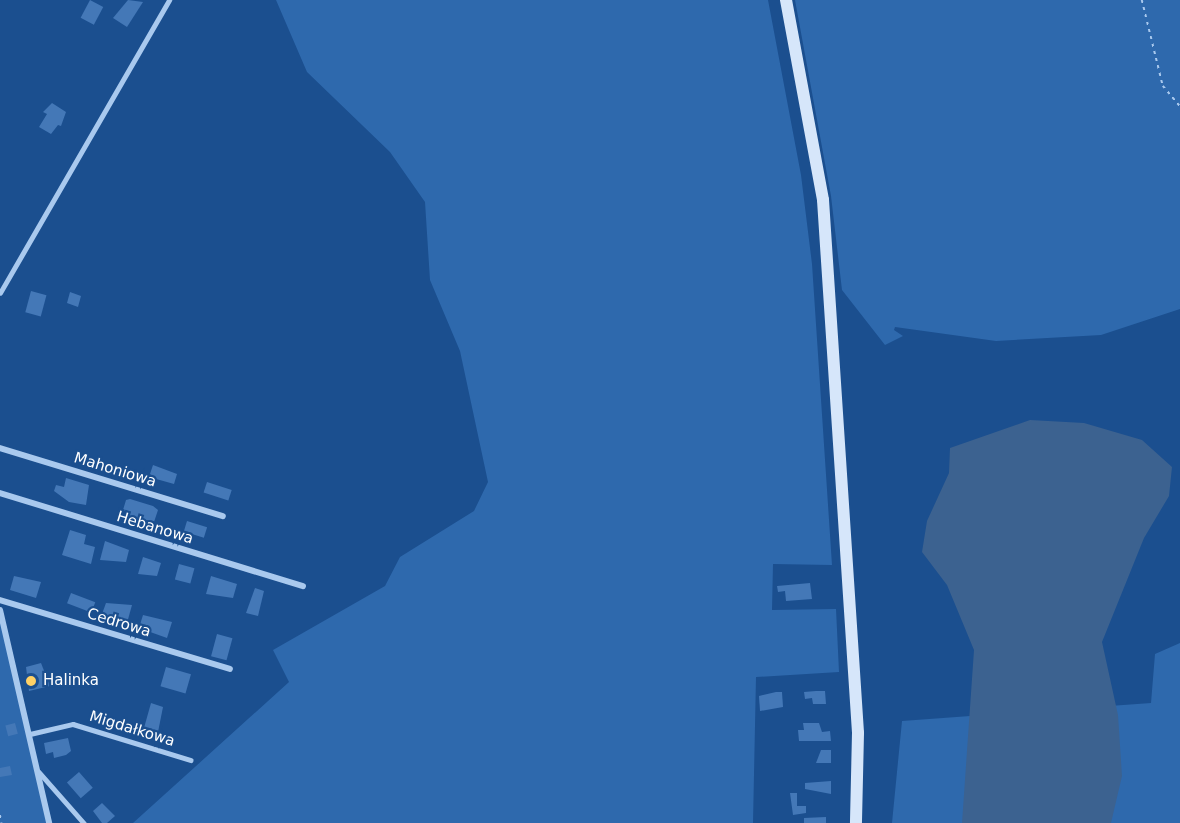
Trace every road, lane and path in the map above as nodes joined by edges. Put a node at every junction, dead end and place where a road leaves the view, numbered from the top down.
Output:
1 (170, 0) edge
2 (786, 0) edge
3 (1142, 0) edge
4 (1180, 106) edge
5 (0, 293) edge
6 (0, 448) edge
7 (0, 493) edge
8 (223, 516) dead end
9 (303, 586) dead end
10 (0, 600) edge
11 (0, 610) edge
12 (230, 669) dead end
13 (30, 734) junction
14 (191, 760) dead end
15 (39, 772) junction
16 (0, 816) edge
17 (856, 821) edge
18 (2, 823) edge
19 (49, 823) edge
20 (84, 823) edge

1 - 5 lane
2 - 17 main road
3 - 4 path
6 - 8 street, Mahoniowa
7 - 9 street, Hebanowa
10 - 12 street, Cedrowa
11 - 13 street
13 - 14 lane, Migdałkowa
13 - 15 street
15 - 19 street
15 - 20 lane
16 - 18 path

